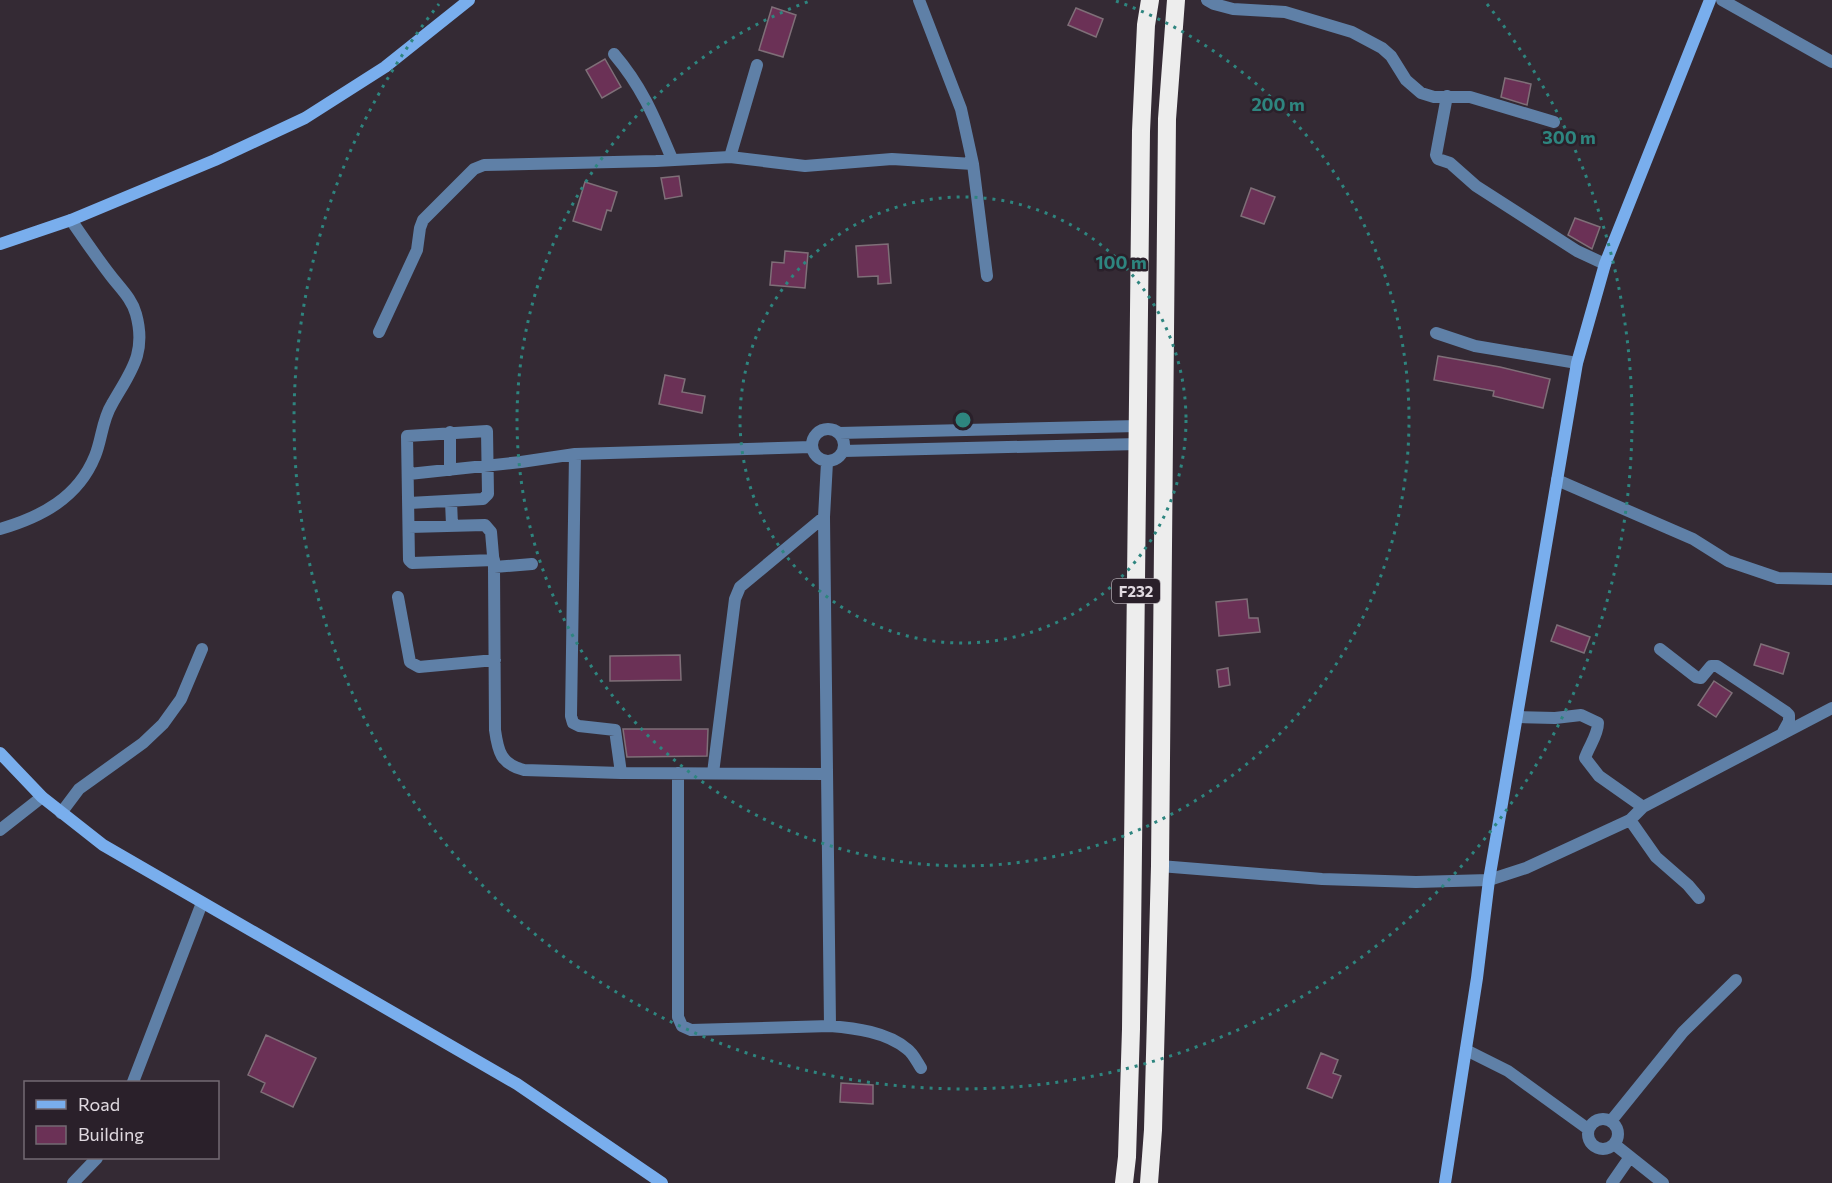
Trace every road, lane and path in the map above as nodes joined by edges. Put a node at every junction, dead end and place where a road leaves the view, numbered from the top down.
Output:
1 (469, 0) edge
2 (919, 0) edge
3 (1150, 0) edge
4 (1176, 0) edge
5 (1208, 0) edge
6 (1710, 0) edge
7 (1722, 0) edge
8 (614, 54) dead end
9 (1832, 62) edge
10 (757, 64) dead end
11 (1447, 96) junction
12 (1554, 122) dead end
13 (729, 157) junction
14 (672, 159) junction
15 (974, 164) junction
16 (71, 220) junction
17 (0, 244) edge
18 (1605, 264) junction
19 (987, 276) dead end
20 (379, 332) dead end
21 (1436, 333) dead end
22 (1577, 363) junction
23 (450, 432) junction
24 (839, 433) junction
25 (1138, 435) junction
26 (811, 447) junction
27 (843, 451) junction
28 (574, 454) junction
29 (827, 462) junction
30 (487, 465) junction
31 (450, 470) junction
32 (408, 474) junction
33 (1557, 480) junction
34 (451, 501) junction
35 (409, 503) junction
36 (824, 518) junction
37 (452, 525) junction
38 (409, 527) junction
39 (0, 529) edge
40 (494, 563) junction
41 (532, 564) dead end
42 (1832, 579) edge
43 (398, 597) dead end
44 (202, 649) dead end
45 (1660, 649) dead end
46 (495, 660) junction
47 (1832, 708) edge
48 (1518, 717) junction
49 (1781, 735) junction
50 (0, 753) edge
51 (713, 772) junction
52 (621, 773) junction
53 (678, 773) junction
54 (827, 774) junction
55 (42, 797) junction
56 (1643, 807) junction
57 (61, 813) junction
58 (1630, 819) junction
59 (0, 830) edge
60 (1160, 866) junction
61 (1490, 880) junction
62 (1699, 898) dead end
63 (202, 903) junction
64 (1736, 980) dead end
65 (830, 1026) junction
66 (1466, 1050) junction
67 (921, 1068) dead end
68 (135, 1081) edge
69 (1611, 1121) junction
70 (1588, 1129) junction
71 (1614, 1144) junction
72 (1630, 1157) junction
73 (96, 1159) edge
74 (73, 1183) edge
75 (662, 1183) edge
76 (1124, 1183) edge
77 (1149, 1183) edge
78 (1445, 1183) edge
79 (1612, 1183) edge
80 (1663, 1183) edge

1 - 16 street
2 - 15 street
3 - 25 highway, F232
4 - 60 highway, F232
5 - 11 street
6 - 18 street
7 - 9 street
8 - 14 street
10 - 13 street
11 - 12 street
11 - 18 street
13 - 14 street
13 - 15 street
14 - 20 street
15 - 19 street
16 - 17 street
16 - 39 street
18 - 22 street
21 - 22 street
22 - 33 street
23 - 30 street
23 - 31 street
23 - 32 street
24 - 25 street
24 - 26 street
24 - 27 street
25 - 27 street
25 - 76 highway, F232
26 - 28 street
26 - 29 street
27 - 29 street
28 - 30 street
28 - 52 street
29 - 36 street
30 - 31 street
30 - 34 street
31 - 32 street
32 - 35 street
33 - 42 street
33 - 48 street
34 - 35 street
34 - 37 street
35 - 38 street
36 - 51 street
36 - 54 street
37 - 38 street
37 - 40 street
38 - 40 street
40 - 41 street
40 - 46 street
43 - 46 street
44 - 57 street
45 - 49 street
46 - 52 street
47 - 49 street
48 - 56 street
48 - 61 street
49 - 56 street
50 - 55 street
51 - 53 street
51 - 54 street
52 - 53 street
53 - 65 street
54 - 65 street
55 - 57 street
55 - 59 street
56 - 58 street
57 - 63 street
58 - 61 street
58 - 62 street
60 - 61 street
60 - 77 highway, F232
61 - 66 street
63 - 68 street
63 - 75 street
64 - 69 street
65 - 67 street
66 - 70 street
66 - 78 street
69 - 70 street
69 - 71 street
70 - 71 street
71 - 72 street
72 - 79 street
72 - 80 street
73 - 74 street

